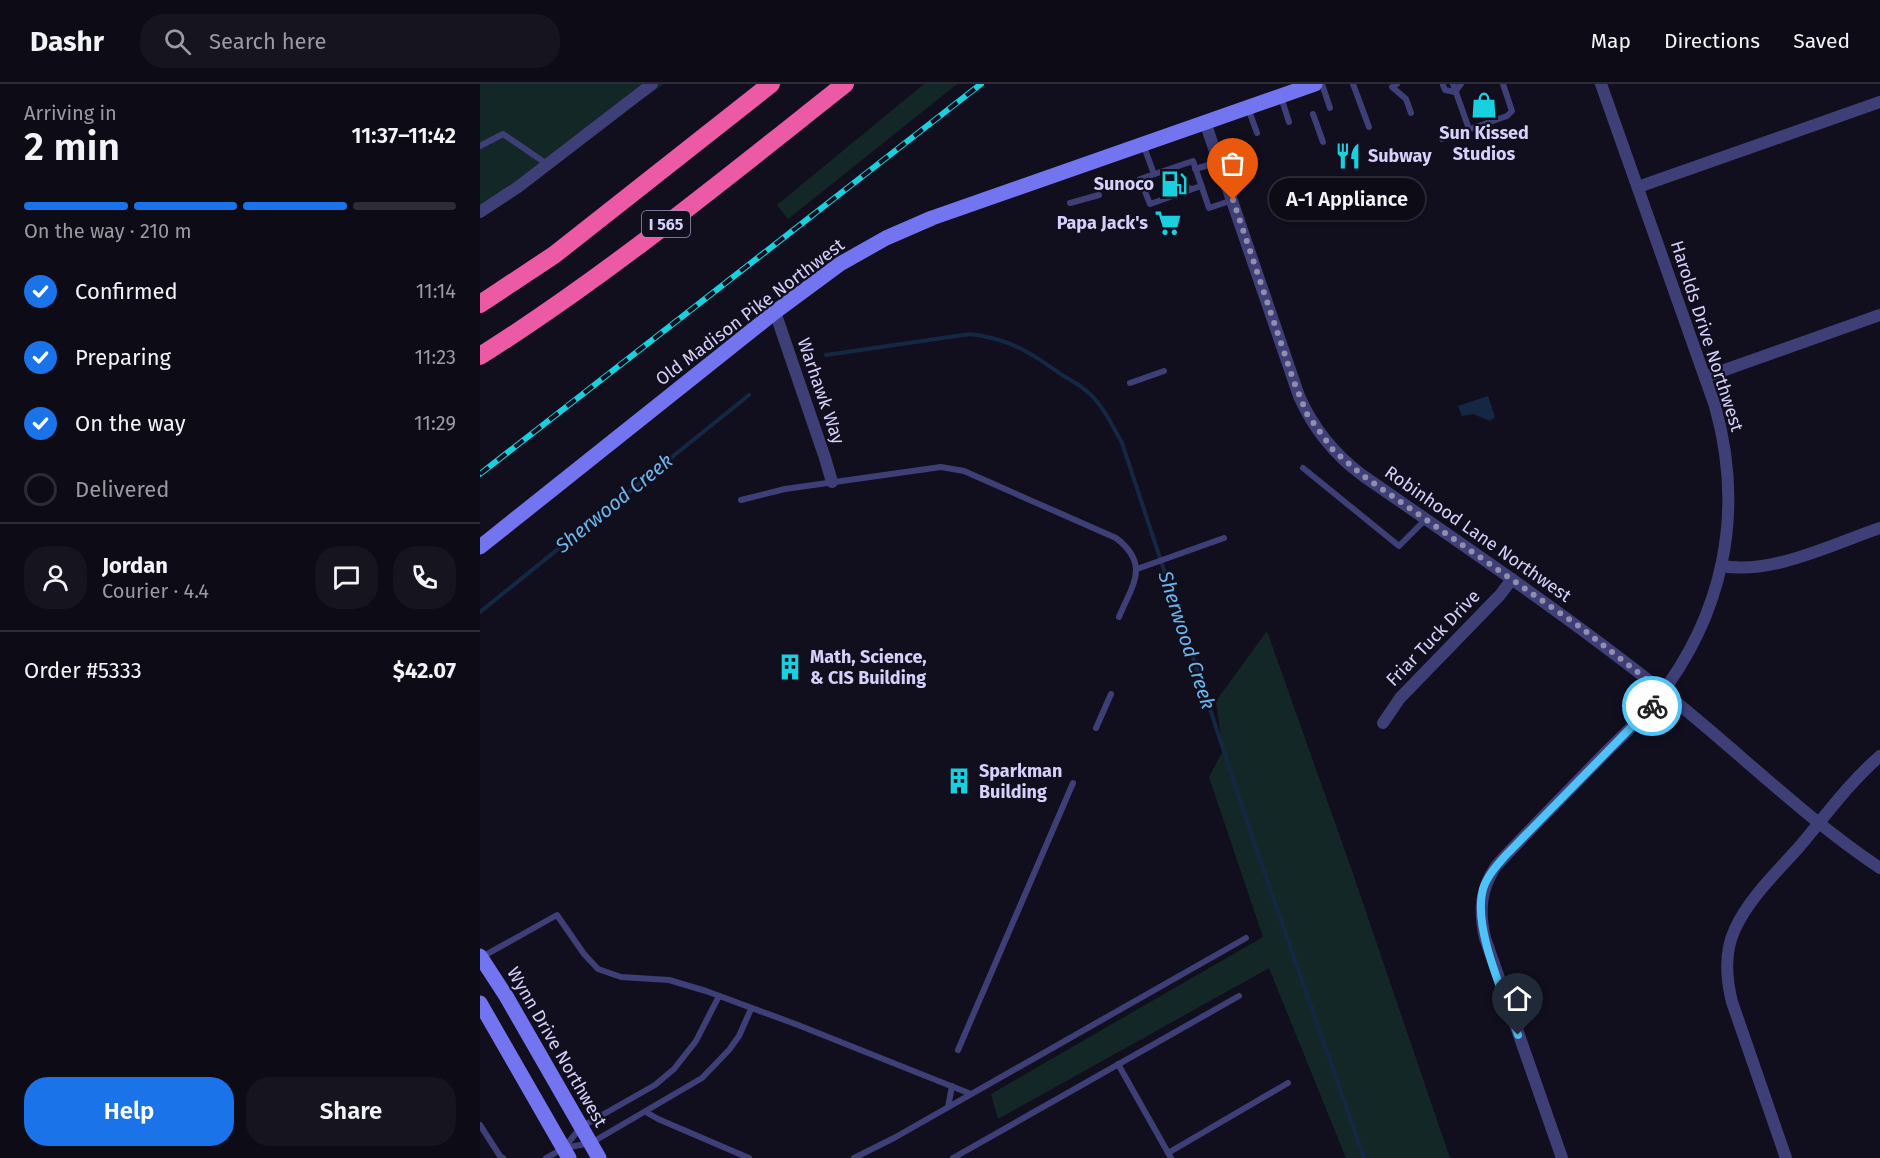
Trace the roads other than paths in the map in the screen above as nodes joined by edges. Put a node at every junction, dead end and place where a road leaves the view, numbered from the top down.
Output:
1 (652, 84) edge
2 (771, 84) edge
3 (845, 84) edge
4 (1315, 84) edge
5 (1322, 84) edge
6 (1353, 84) edge
7 (1397, 84) edge
8 (1453, 84) edge
9 (1461, 84) edge
10 (1503, 84) edge
11 (1601, 84) edge
12 (1443, 85) edge
13 (1455, 92) junction
14 (1280, 96) junction
15 (1880, 102) edge
16 (1248, 107) junction
17 (1330, 108) dead end
18 (1411, 113) dead end
19 (1313, 114) dead end
20 (1205, 122) junction
21 (1289, 122) dead end
22 (1369, 127) dead end
23 (1468, 129) junction
24 (1257, 133) dead end
25 (1442, 139) dead end
26 (1323, 142) dead end
27 (1143, 144) junction
28 (480, 146) edge
29 (1220, 162) junction
30 (548, 165) junction
31 (1195, 169) junction
32 (1156, 174) junction
33 (1168, 177) dead end
34 (1183, 185) dead end
35 (1201, 186) junction
36 (1638, 187) junction
37 (1191, 189) junction
38 (1099, 195) dead end
39 (1233, 200) junction
40 (1070, 203) dead end
41 (480, 212) edge
42 (480, 304) edge
43 (775, 312) junction
44 (1880, 315) edge
45 (480, 356) edge
46 (1164, 371) dead end
47 (1705, 376) junction
48 (1130, 383) dead end
49 (1303, 468) dead end
50 (832, 482) junction
51 (741, 500) dead end
52 (1426, 519) junction
53 (1880, 528) edge
54 (1224, 538) dead end
55 (480, 548) edge
56 (1722, 566) junction
57 (1137, 568) junction
58 (1512, 579) junction
59 (1119, 617) dead end
60 (1663, 692) junction
61 (1111, 694) dead end
62 (1383, 723) dead end
63 (1096, 728) dead end
64 (1880, 756) edge
65 (1072, 783) dead end
66 (1820, 822) junction
67 (1880, 868) edge
68 (1246, 938) dead end
69 (480, 958) edge
70 (719, 996) junction
71 (1239, 996) dead end
72 (480, 1003) edge
73 (751, 1009) junction
74 (957, 1050) dead end
75 (1119, 1064) junction
76 (1288, 1083) dead end
77 (951, 1086) junction
78 (971, 1094) junction
79 (948, 1107) junction
80 (646, 1112) junction
81 (480, 1125) edge
82 (581, 1127) junction
83 (591, 1143) junction
84 (567, 1153) edge
85 (1170, 1155) edge
86 (503, 1158) edge
87 (546, 1158) edge
88 (599, 1158) edge
89 (749, 1158) edge
90 (854, 1158) edge
91 (953, 1158) edge
92 (1562, 1158) edge
93 (1786, 1158) edge

1 - 30 street
2 - 42 highway, I 565
3 - 45 highway, I 565
4 - 14 main road, Old Madison Pike Northwest
5 - 17 lane
6 - 22 lane
7 - 18 lane
8 - 13 lane
9 - 13 lane
10 - 23 lane
11 - 36 street, Harolds Drive Northwest
12 - 13 lane
13 - 23 lane
14 - 16 main road, Old Madison Pike Northwest
14 - 21 lane
15 - 36 street
16 - 20 main road, Old Madison Pike Northwest
16 - 24 lane
19 - 26 lane
20 - 27 main road, Old Madison Pike Northwest
20 - 29 street, Robinhood Lane Northwest
23 - 25 lane
27 - 32 lane
27 - 43 main road, Old Madison Pike Northwest
28 - 30 lane
29 - 31 lane
29 - 39 street, Robinhood Lane Northwest
30 - 41 street
31 - 32 lane
31 - 35 lane
32 - 33 lane
32 - 37 lane
34 - 37 lane
35 - 37 lane
35 - 39 lane
36 - 47 street, Harolds Drive Northwest
38 - 40 lane
39 - 52 street, Robinhood Lane Northwest
43 - 50 street, Warhawk Way
43 - 55 main road, Old Madison Pike Northwest
44 - 47 street
46 - 48 lane
47 - 56 street, Harolds Drive Northwest
49 - 52 lane
50 - 51 lane
50 - 57 lane
52 - 58 street, Robinhood Lane Northwest
53 - 56 street
54 - 57 lane
56 - 60 street, Harolds Drive Northwest
57 - 59 lane
58 - 60 street, Robinhood Lane Northwest
58 - 62 street, Friar Tuck Drive
60 - 66 street, Robinhood Lane Northwest
60 - 92 street, Harolds Drive Northwest
61 - 63 lane
64 - 66 street
65 - 74 lane
66 - 67 street, Robinhood Lane Northwest
66 - 93 street
68 - 78 lane
69 - 70 lane
69 - 82 main road, Wynn Drive Northwest
70 - 73 lane
70 - 82 lane
71 - 75 lane
72 - 84 main road
73 - 77 lane
73 - 80 lane
75 - 85 lane
75 - 91 lane
76 - 85 lane
77 - 78 lane
77 - 79 lane
78 - 79 lane
79 - 90 lane
80 - 83 lane
80 - 89 lane
81 - 86 lane
82 - 83 main road, Wynn Drive Northwest
82 - 84 lane
83 - 84 lane
83 - 88 main road, Wynn Drive Northwest
84 - 87 lane

